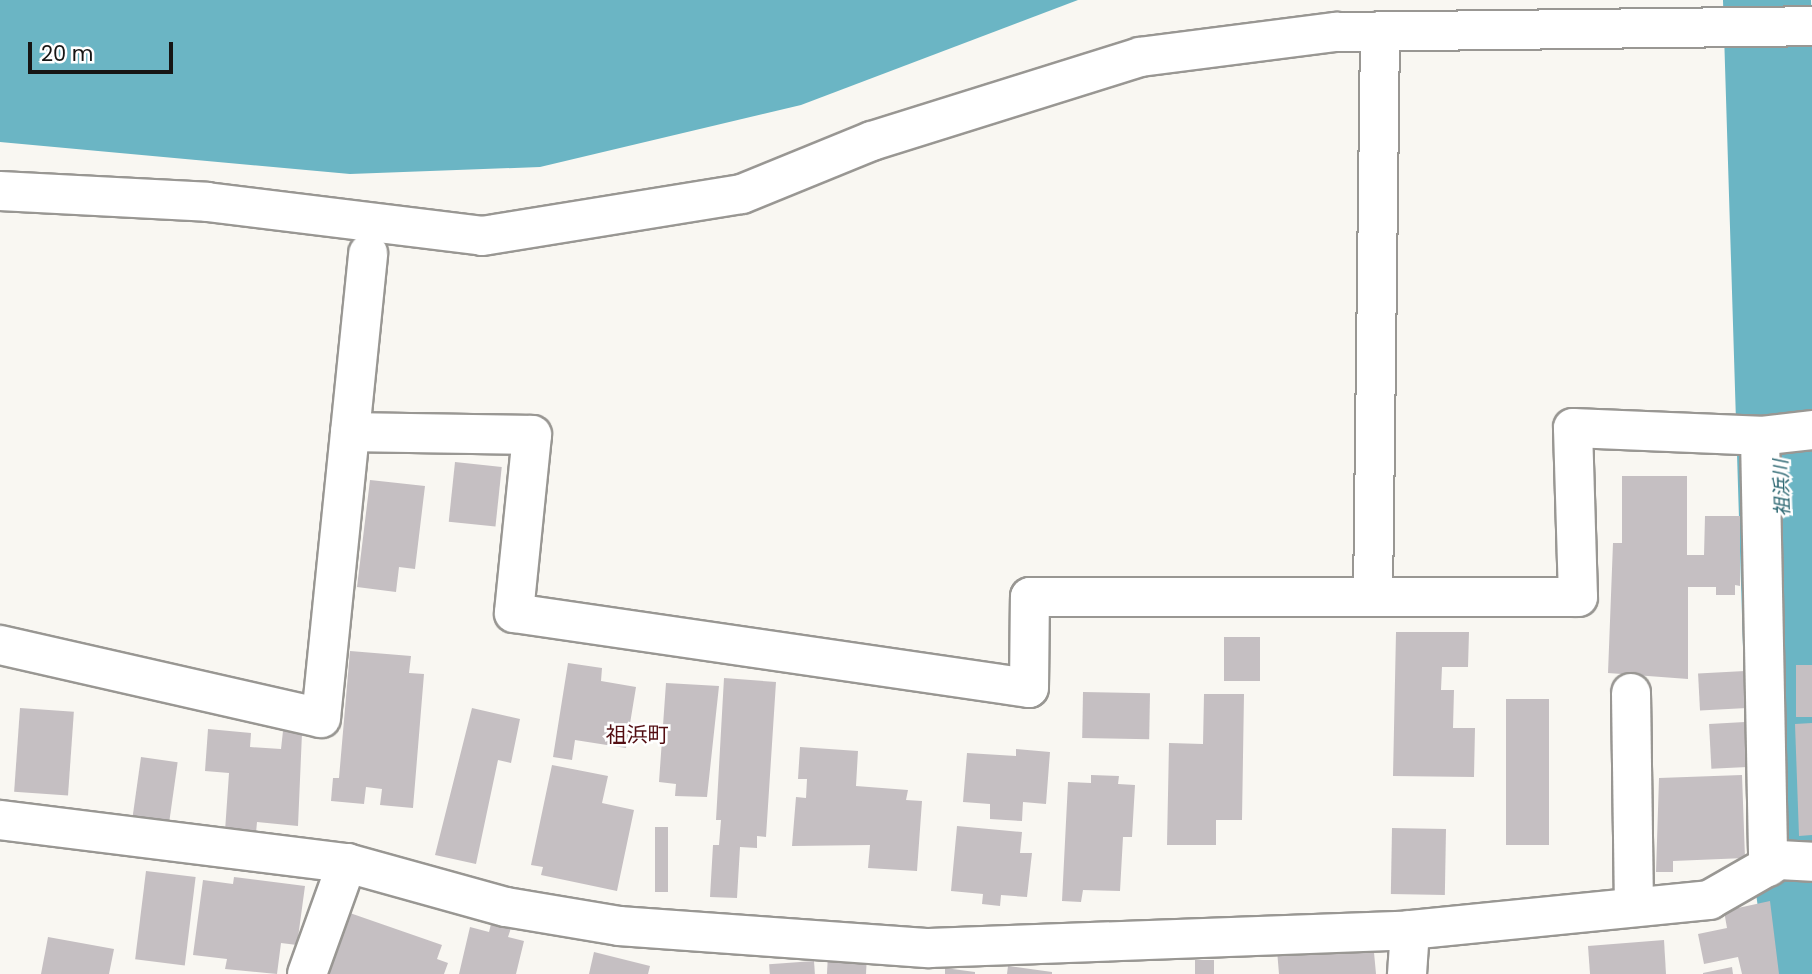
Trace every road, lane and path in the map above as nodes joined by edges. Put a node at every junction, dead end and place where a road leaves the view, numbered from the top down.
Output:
1 (1802, 26) edge
2 (1380, 31) junction
3 (0, 191) edge
4 (368, 253) dead end
5 (350, 432) junction
6 (1787, 433) edge
7 (1373, 597) junction
8 (0, 645) edge
9 (1631, 692) dead end
10 (0, 820) edge
11 (347, 863) junction
12 (1786, 863) edge
13 (1634, 905) junction
14 (1410, 930) junction
15 (307, 974) edge
16 (1407, 974) edge

1 - 2 street
2 - 3 street
2 - 7 street
4 - 5 street
5 - 7 street
5 - 8 street
6 - 7 street
6 - 12 street
9 - 13 street
10 - 11 street
11 - 14 street
11 - 15 street
12 - 13 street
13 - 14 street
14 - 16 street

